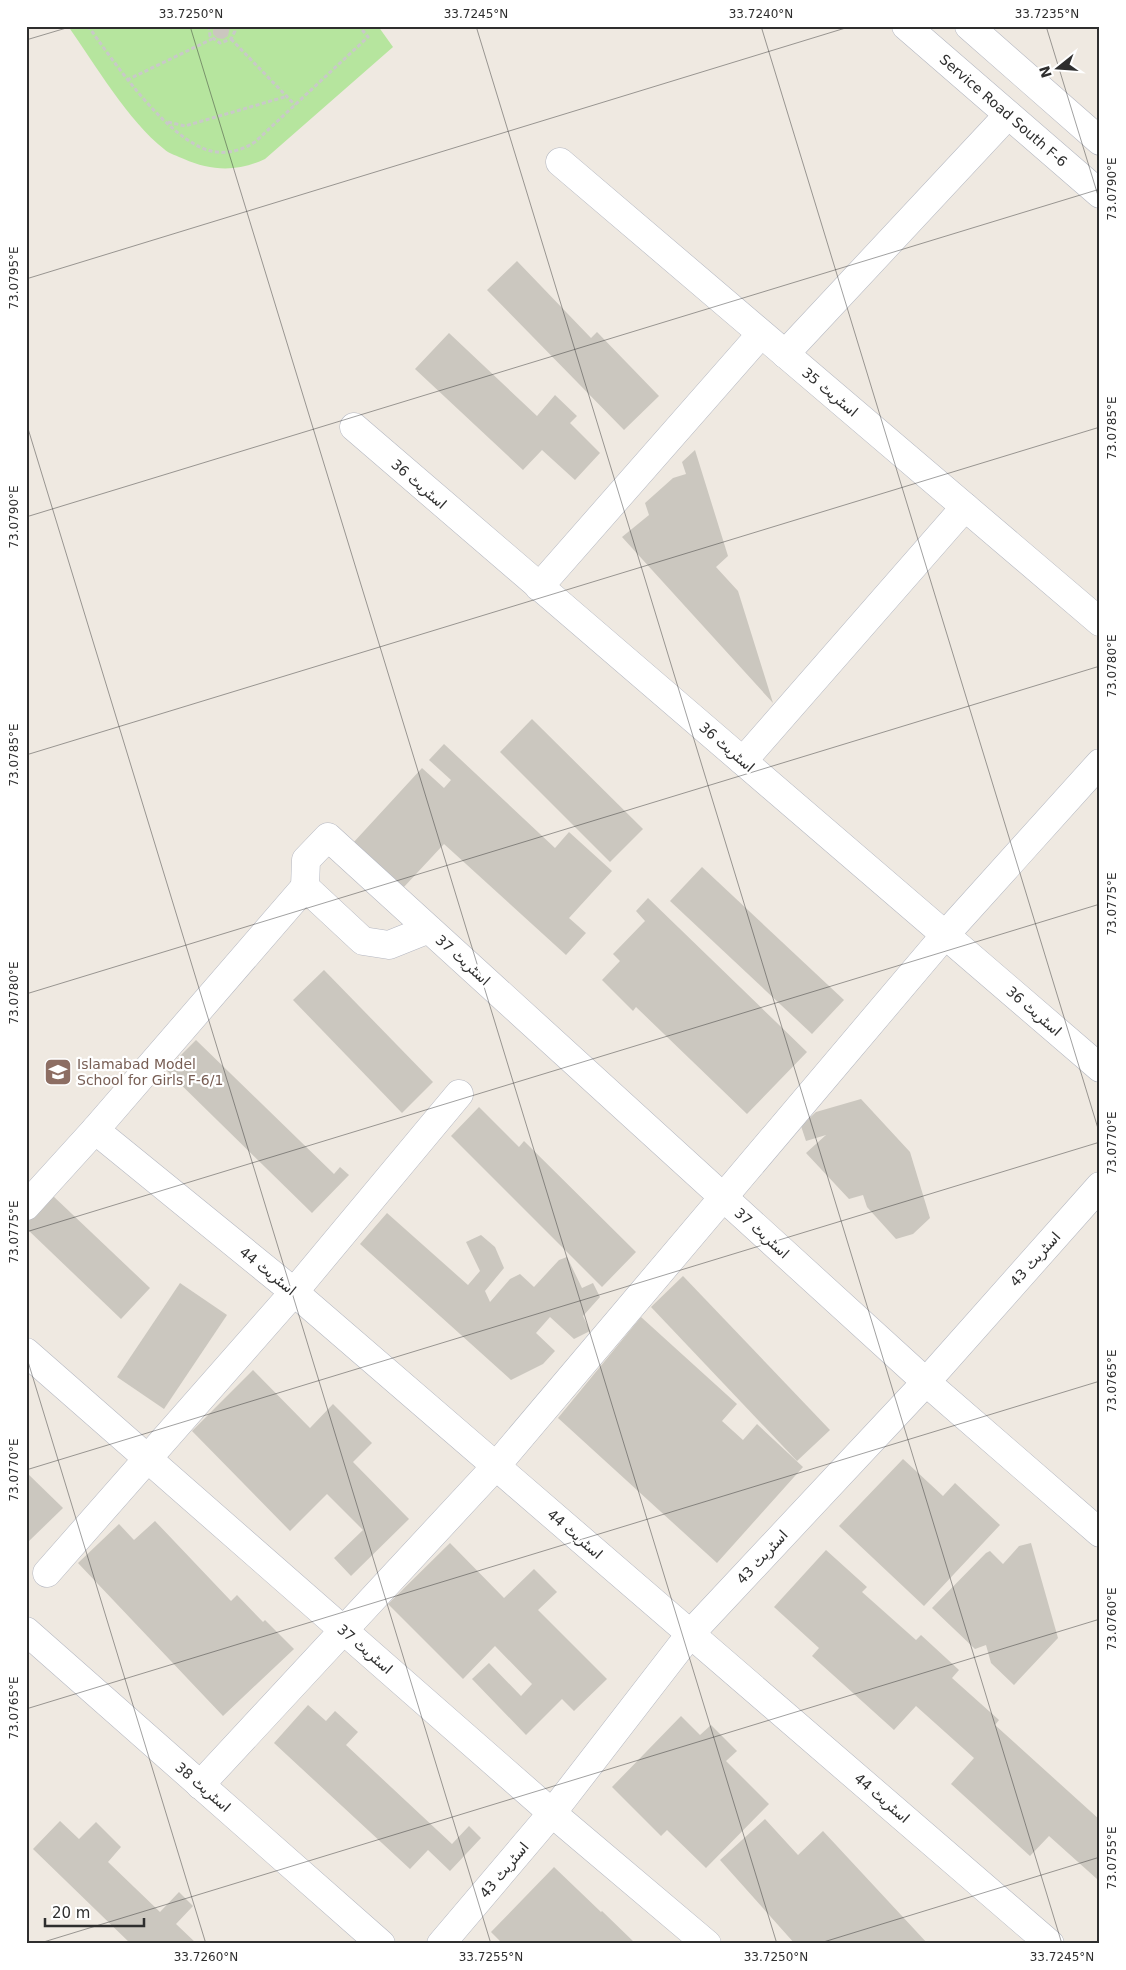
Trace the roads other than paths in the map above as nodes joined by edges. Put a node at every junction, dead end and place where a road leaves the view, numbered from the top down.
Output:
1 (906, 26) edge
2 (970, 26) edge
3 (1008, 115) junction
4 (1100, 141) edge
5 (560, 162) dead end
6 (1100, 194) edge
7 (761, 334) junction
8 (785, 354) junction
9 (354, 428) dead end
10 (965, 507) junction
11 (539, 587) junction
12 (1095, 607) edge
13 (742, 761) junction
14 (1100, 764) edge
15 (305, 887) junction
16 (429, 929) junction
17 (945, 935) junction
18 (1100, 1068) edge
19 (459, 1094) dead end
20 (96, 1130) junction
21 (1100, 1186) edge
22 (722, 1197) junction
23 (26, 1206) edge
24 (294, 1292) junction
25 (26, 1352) edge
26 (926, 1382) junction
27 (147, 1457) junction
28 (496, 1466) junction
29 (1100, 1533) edge
30 (47, 1573) dead end
31 (344, 1630) junction
32 (26, 1632) edge
33 (691, 1633) junction
34 (200, 1785) junction
35 (552, 1813) junction
36 (380, 1944) edge
37 (441, 1944) edge
38 (707, 1944) edge
39 (1050, 1944) edge

1 - 3 street, Service Road South F-6
2 - 4 street
3 - 6 street, Service Road South F-6
3 - 8 street
5 - 7 street, اسٹریٹ 35
7 - 8 street, اسٹریٹ 35
7 - 11 street
8 - 10 street, اسٹریٹ 35
9 - 11 street, اسٹریٹ 36
10 - 12 street, اسٹریٹ 35
10 - 13 street
11 - 13 street, اسٹریٹ 36
13 - 17 street, اسٹریٹ 36
14 - 17 street
15 - 16 street, اسٹریٹ 37
15 - 16 street, اسٹریٹ 37
15 - 20 street
16 - 22 street, اسٹریٹ 37
17 - 18 street, اسٹریٹ 36
17 - 22 street
19 - 24 street
20 - 23 street
20 - 24 street, اسٹریٹ 44
21 - 26 street, اسٹریٹ 43
22 - 26 street, اسٹریٹ 37
22 - 28 street
24 - 27 street
24 - 28 street, اسٹریٹ 44
25 - 27 street, اسٹریٹ 37
26 - 29 street, اسٹریٹ 37
26 - 33 street, اسٹریٹ 43
27 - 30 street
27 - 31 street, اسٹریٹ 37
28 - 31 street
28 - 33 street, اسٹریٹ 44
31 - 34 street
31 - 35 street, اسٹریٹ 37
32 - 34 street, اسٹریٹ 38
33 - 35 street, اسٹریٹ 43
33 - 39 street, اسٹریٹ 44
34 - 36 street, اسٹریٹ 38
35 - 37 street, اسٹریٹ 43
35 - 38 street, اسٹریٹ 37

